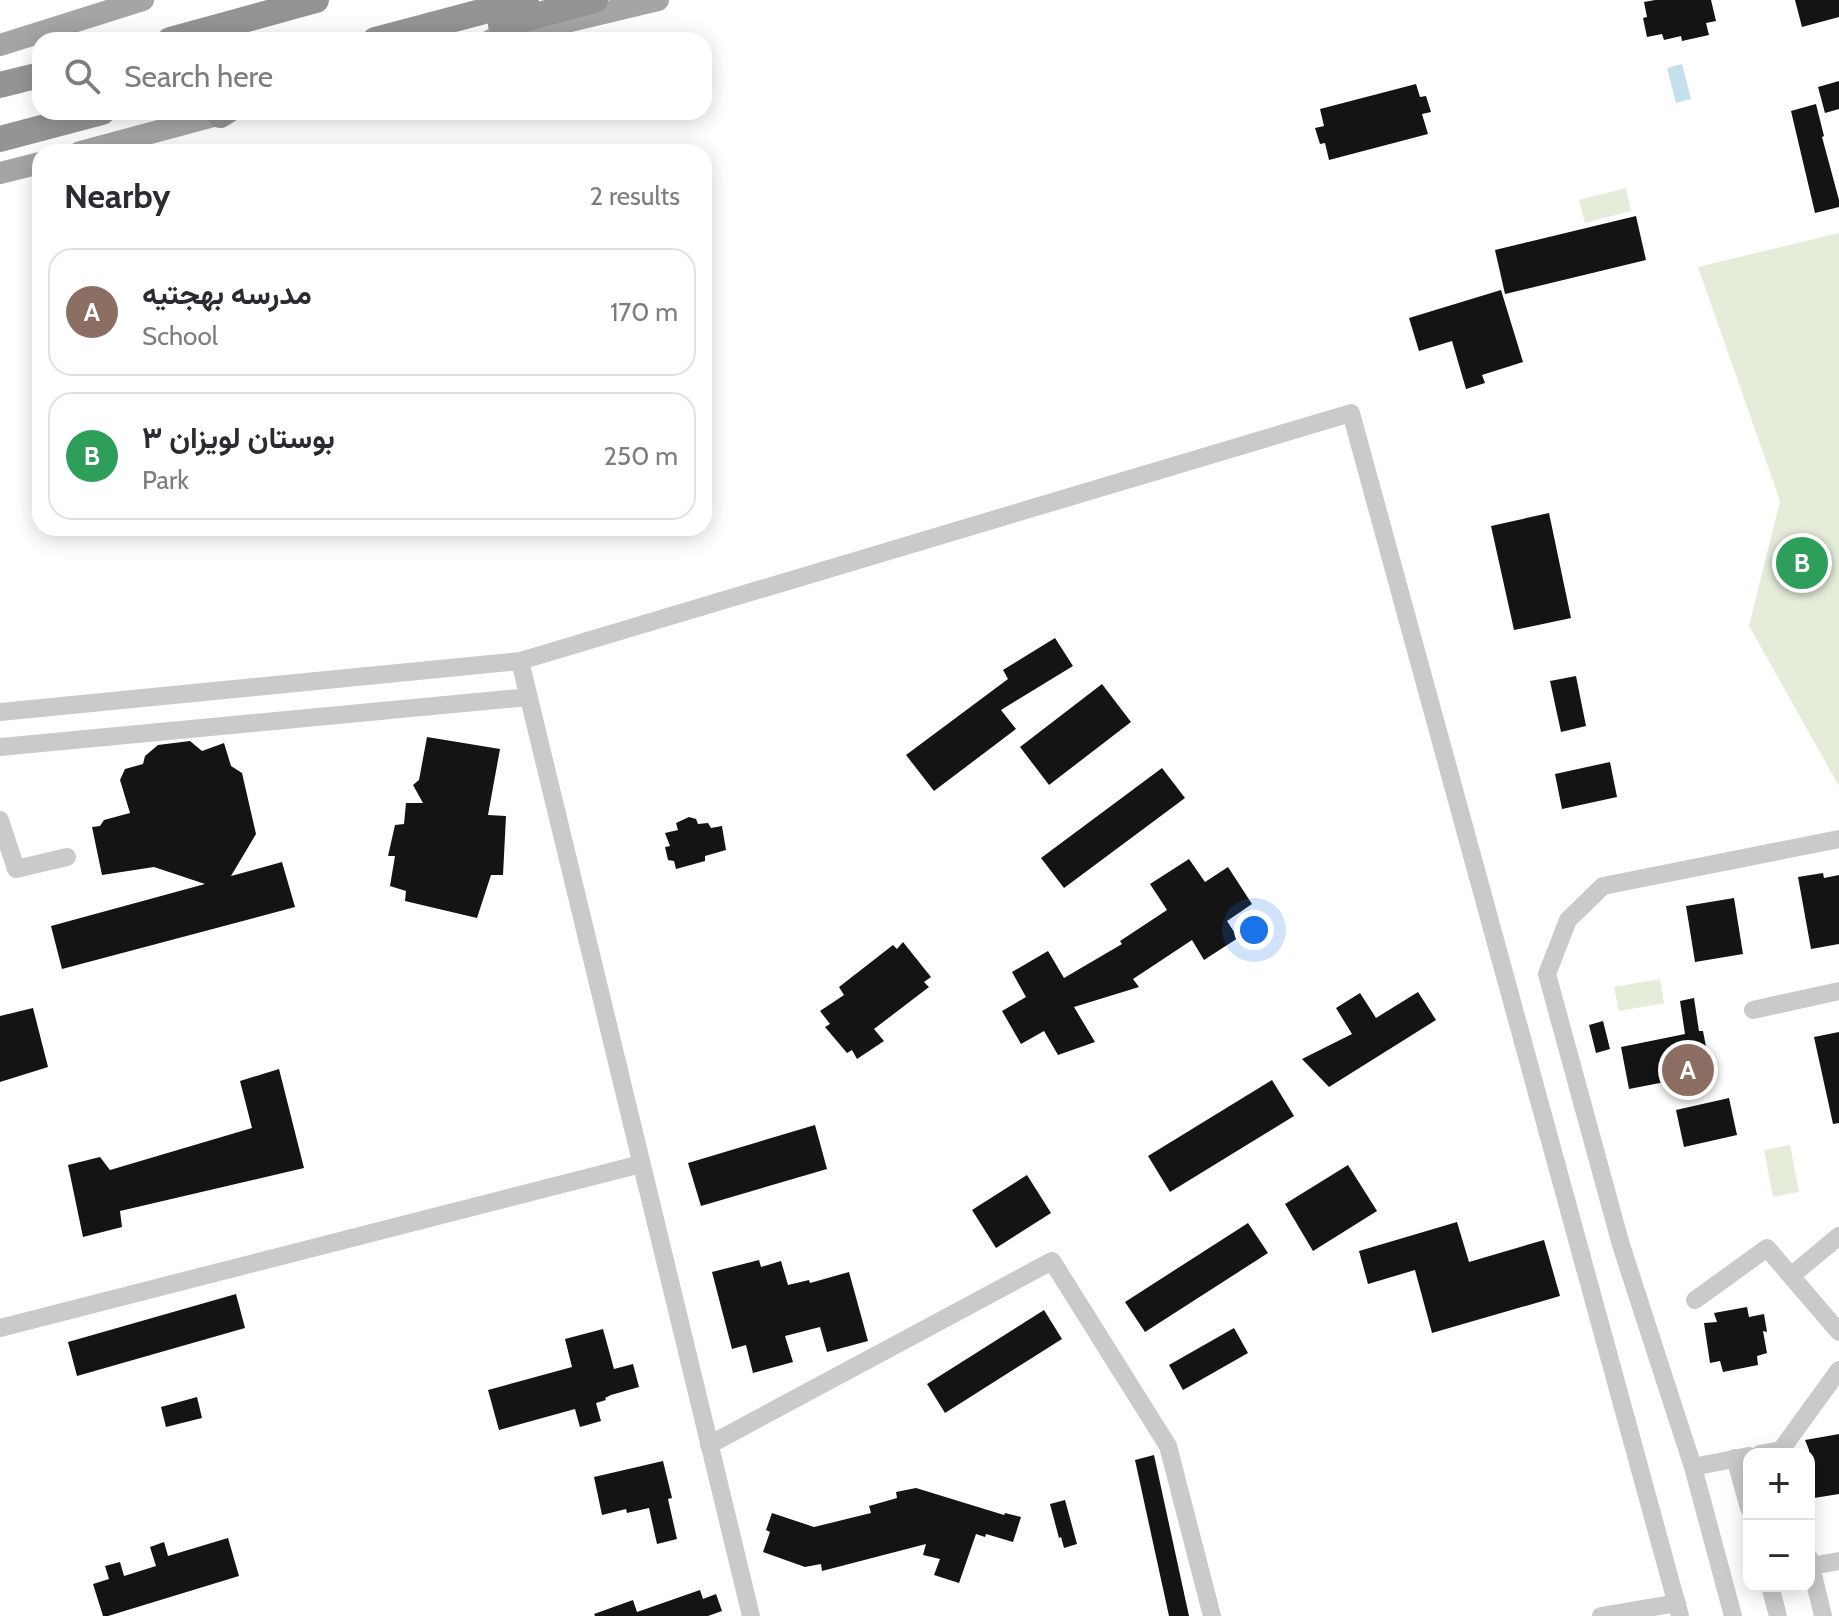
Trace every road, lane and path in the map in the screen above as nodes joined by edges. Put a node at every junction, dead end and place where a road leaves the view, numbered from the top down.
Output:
1 (143, 0) edge
2 (316, 0) edge
3 (526, 0) edge
4 (595, 0) edge
5 (658, 0) edge
6 (41, 32) edge
7 (199, 32) edge
8 (405, 32) edge
9 (474, 32) edge
10 (524, 32) edge
11 (32, 35) edge
12 (0, 45) edge
13 (32, 77) edge
14 (0, 85) edge
15 (72, 120) edge
16 (199, 120) edge
17 (0, 139) edge
18 (110, 144) edge
19 (32, 165) edge
20 (0, 173) edge
21 (520, 661) junction
22 (529, 697) junction
23 (0, 712) edge
24 (0, 747) edge
25 (0, 820) edge
26 (1839, 839) edge
27 (67, 857) dead end
28 (1839, 991) edge
29 (1753, 1010) dead end
30 (641, 1164) junction
31 (1839, 1236) edge
32 (1791, 1276) junction
33 (1695, 1300) dead end
34 (0, 1328) edge
35 (1839, 1332) edge
36 (1839, 1370) edge
37 (709, 1445) junction
38 (1785, 1448) edge
39 (1742, 1457) edge
40 (1693, 1467) junction
41 (1839, 1561) edge
42 (1815, 1562) edge
43 (1815, 1588) edge
44 (1772, 1592) edge
45 (1679, 1610) edge
46 (1820, 1615) edge
47 (751, 1616) edge
48 (1212, 1616) edge
49 (1601, 1616) edge
50 (1733, 1616) edge
51 (1778, 1616) edge

1 - 6 main road
2 - 7 highway
3 - 8 highway
4 - 9 highway
5 - 10 main road
11 - 12 main road
13 - 14 highway
15 - 17 highway
16 - 18 main road
19 - 20 main road
21 - 22 street
21 - 23 street
21 - 45 street
22 - 24 street
22 - 30 street
25 - 27 street
26 - 40 street
28 - 29 street
30 - 34 street
30 - 37 street
31 - 32 street
32 - 33 street
32 - 35 street
36 - 38 street
37 - 47 street
37 - 48 street
39 - 40 street
40 - 50 street
41 - 42 street
43 - 46 street
44 - 51 street
45 - 49 street

